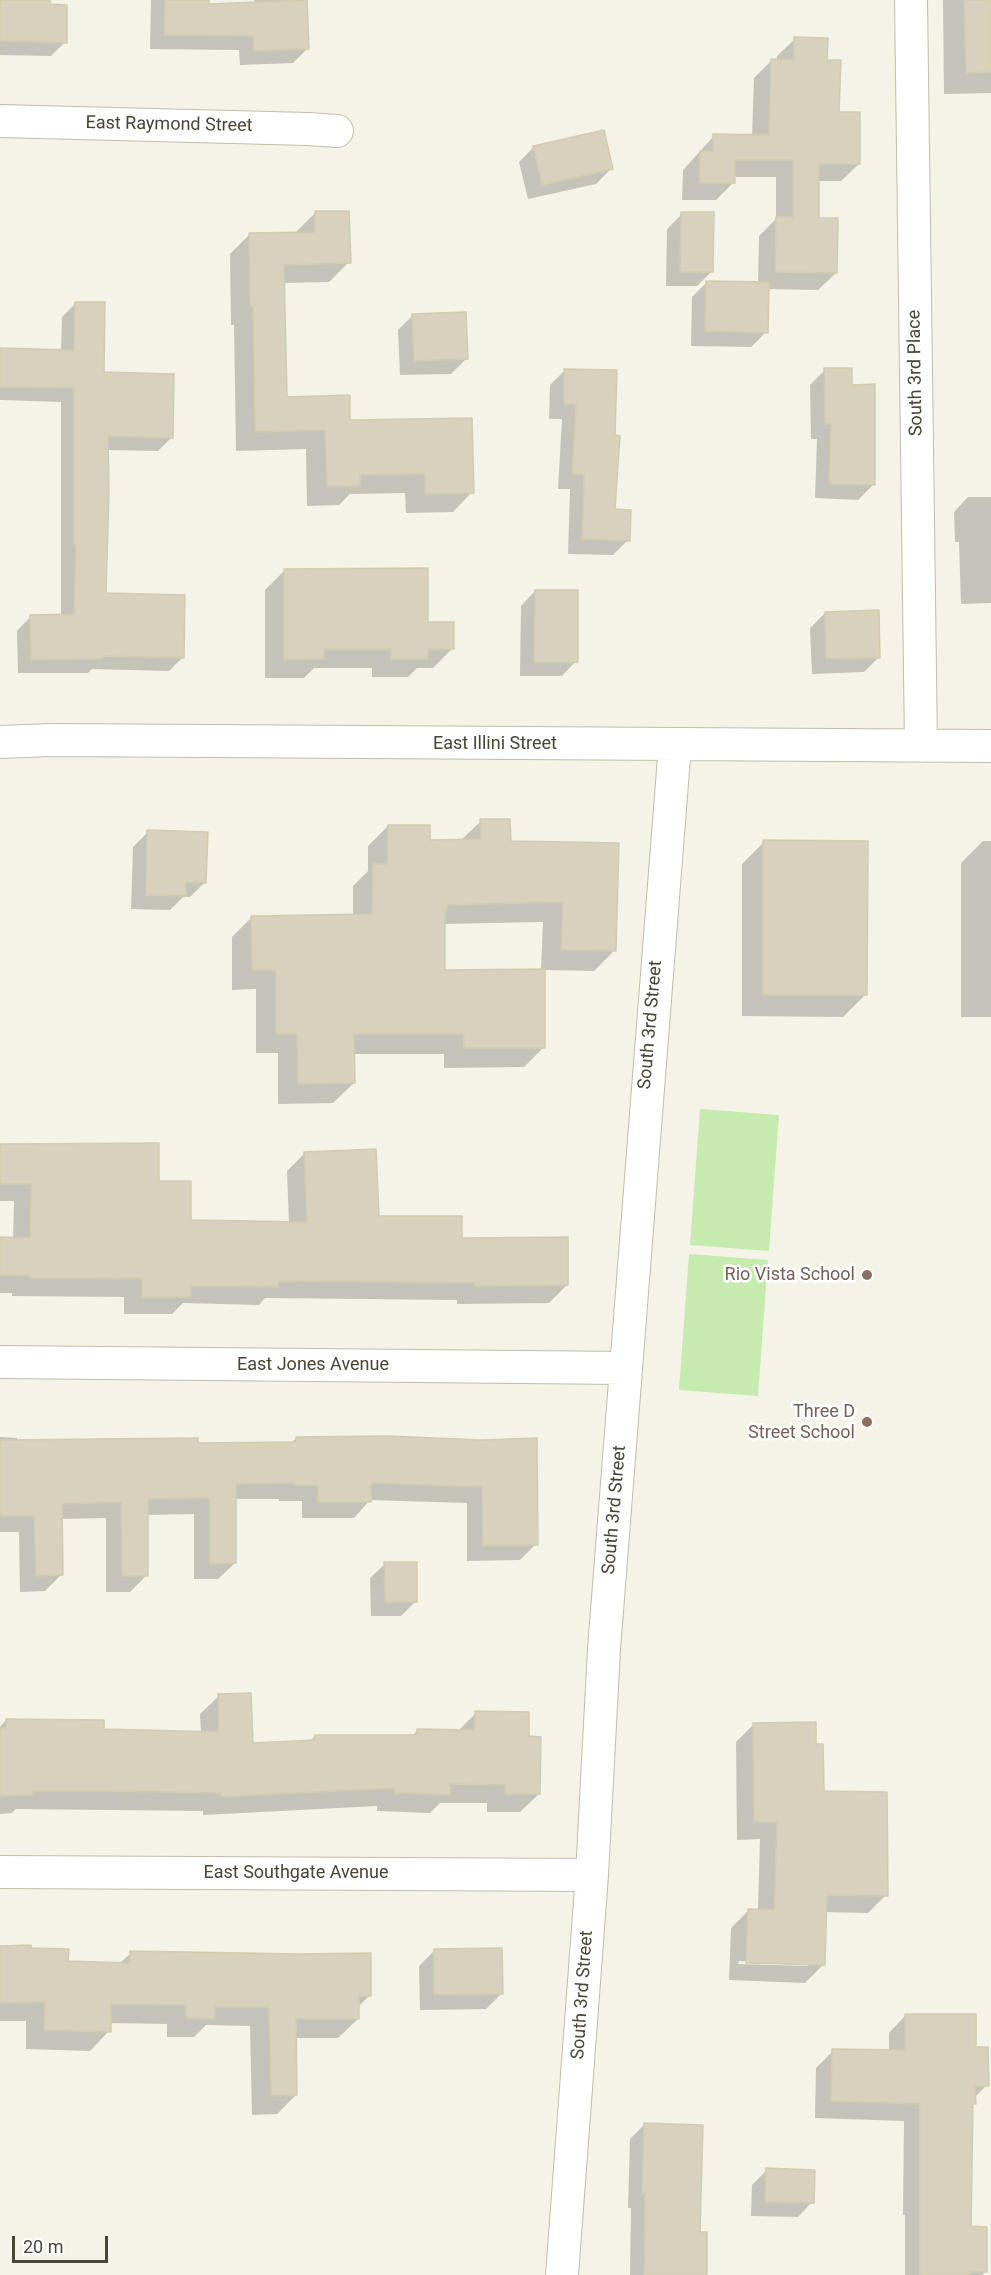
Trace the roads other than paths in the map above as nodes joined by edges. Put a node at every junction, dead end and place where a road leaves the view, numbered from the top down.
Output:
1 (911, 0) edge
2 (0, 122) edge
3 (337, 131) dead end
4 (0, 742) edge
5 (675, 745) junction
6 (921, 746) junction
7 (991, 746) edge
8 (0, 1362) edge
9 (625, 1368) junction
10 (0, 1872) edge
11 (592, 1875) junction
12 (562, 2275) edge

1 - 6 street, South 3rd Place
2 - 3 street, East Raymond Street
4 - 5 street, East Illini Street
5 - 6 street, East Illini Street
5 - 9 street, South 3rd Street
6 - 7 street, East Illini Street
8 - 9 street, East Jones Avenue
9 - 11 street, South 3rd Street
10 - 11 street, East Southgate Avenue
11 - 12 street, South 3rd Street

